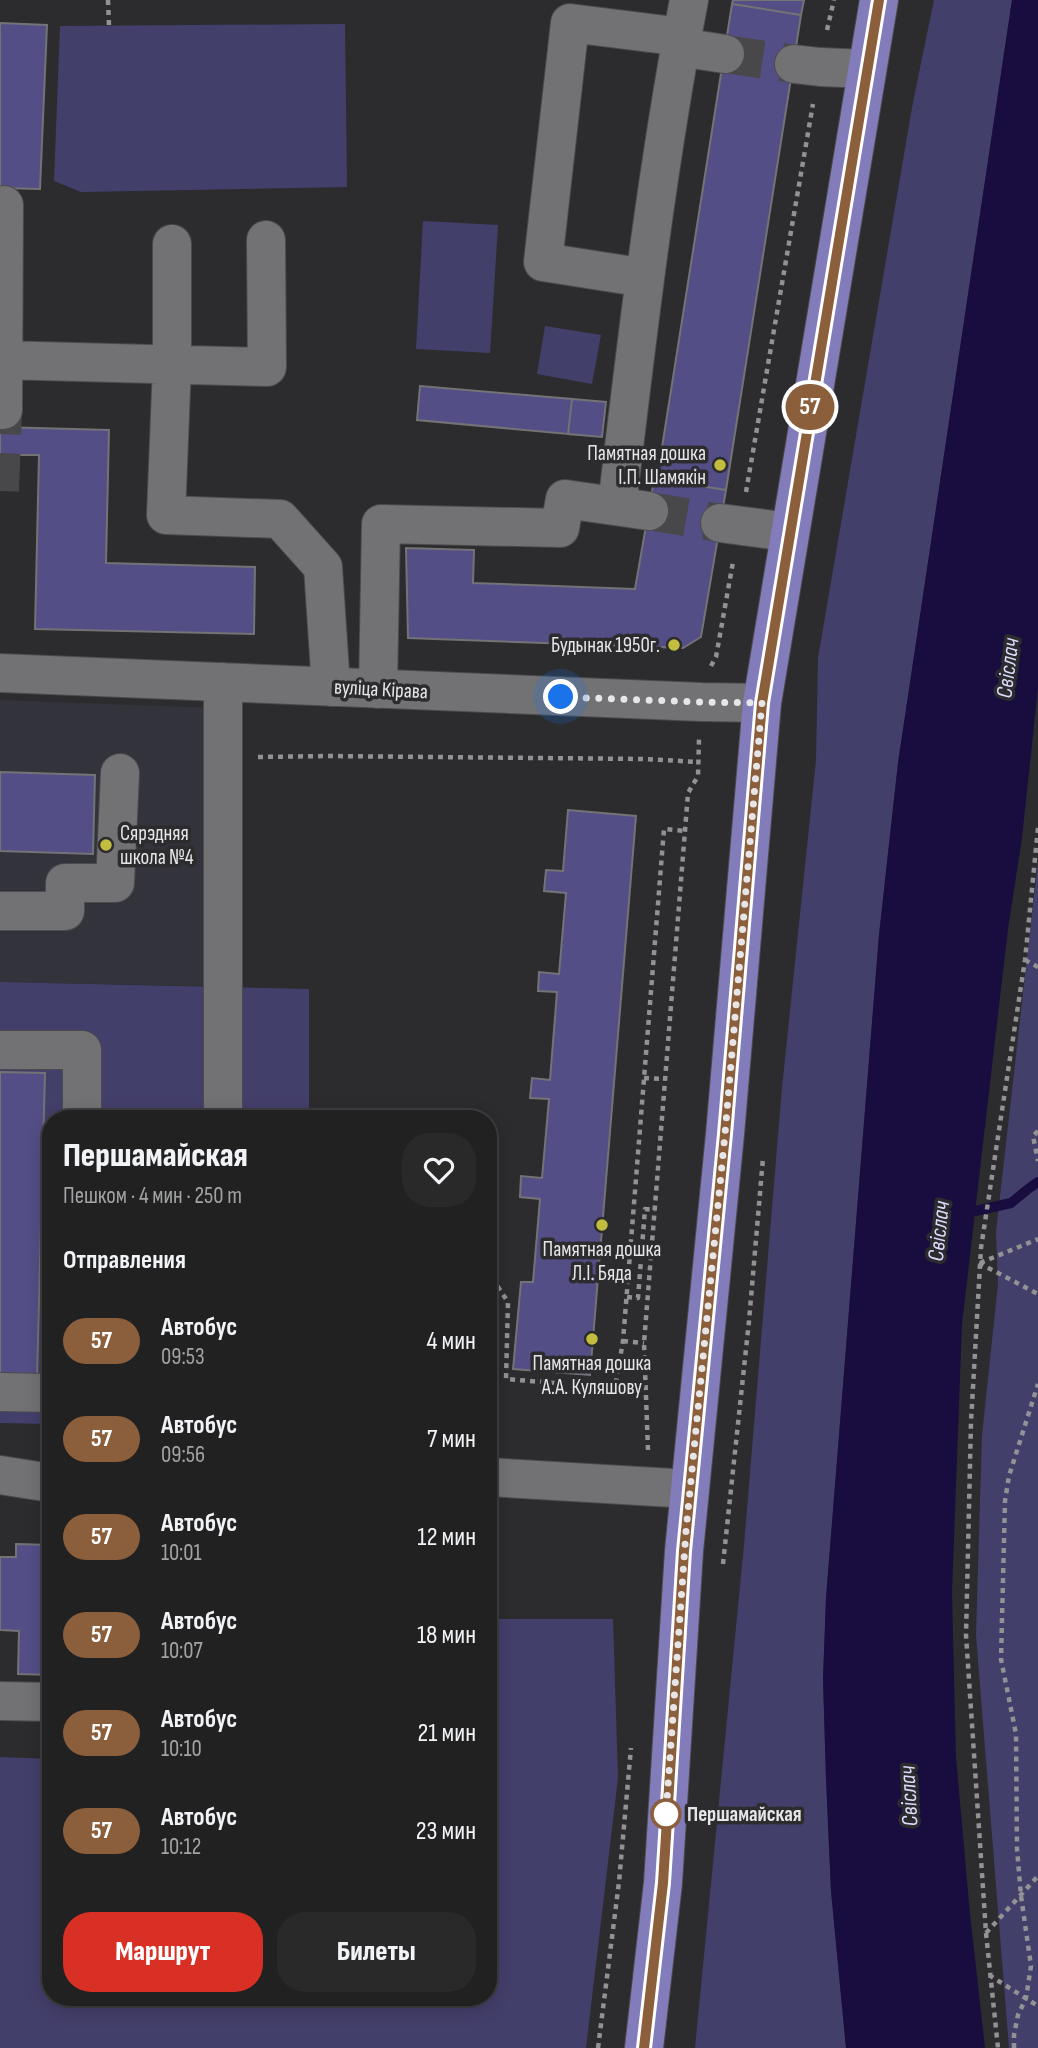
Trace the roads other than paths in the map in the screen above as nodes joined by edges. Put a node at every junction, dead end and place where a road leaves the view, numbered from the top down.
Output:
1 (689, 0) edge
2 (879, 0) edge
3 (680, 42) junction
4 (725, 54) tunnel mouth
5 (807, 65) tunnel mouth
6 (867, 69) junction
7 (4, 205) dead end
8 (266, 240) dead end
9 (172, 244) dead end
10 (645, 278) junction
11 (2, 360) edge
12 (172, 365) junction
13 (3, 410) dead end
14 (730, 524) tunnel mouth
15 (789, 532) junction
16 (0, 673) edge
17 (223, 682) junction
18 (331, 687) junction
19 (378, 689) junction
20 (762, 703) junction
21 (120, 773) dead end
22 (0, 911) edge
23 (0, 1050) edge
24 (82, 1110) edge
25 (223, 1110) edge
26 (0, 1392) edge
27 (42, 1393) edge
28 (0, 1475) edge
29 (497, 1478) edge
30 (42, 1482) edge
31 (690, 1489) junction
32 (0, 1701) edge
33 (42, 1702) edge
34 (644, 2048) edge

1 - 3 street
2 - 6 main road
3 - 4 street
3 - 10 street
3 - 10 street
5 - 6 street
6 - 15 main road
7 - 11 street
8 - 12 street
9 - 12 street
10 - 19 street
11 - 12 street
11 - 13 street
12 - 18 street
14 - 15 street
15 - 20 main road
16 - 17 street, вуліца Кірава
17 - 18 street, вуліца Кірава
17 - 25 street
18 - 19 street, вуліца Кірава
19 - 20 street, вуліца Кірава
20 - 31 main road
21 - 22 street
23 - 24 street
26 - 27 street
28 - 30 street
29 - 31 street
31 - 34 main road
32 - 33 street

